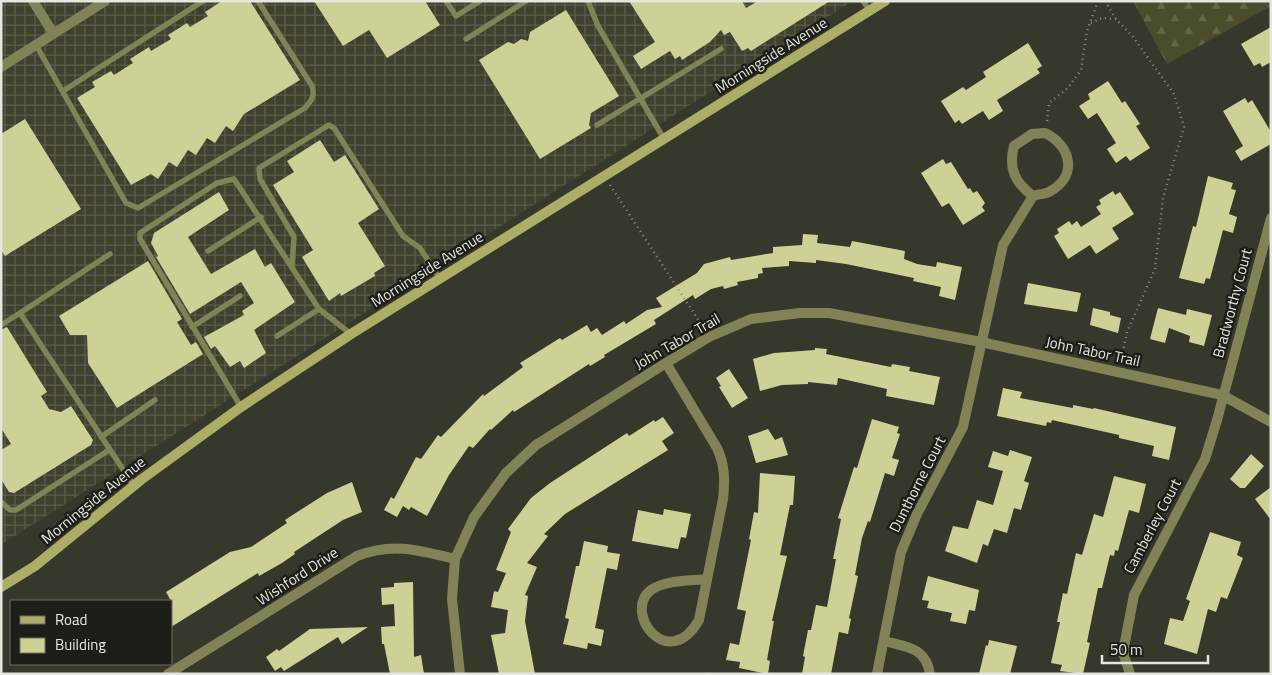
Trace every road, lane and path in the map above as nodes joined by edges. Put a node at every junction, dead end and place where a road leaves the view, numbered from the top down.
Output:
1 (33, 1) edge
2 (105, 1) edge
3 (203, 1) edge
4 (258, 1) edge
5 (446, 1) edge
6 (480, 1) edge
7 (526, 1) edge
8 (588, 1) edge
9 (863, 1) edge
10 (886, 1) edge
11 (1098, 1) edge
12 (1106, 1) edge
13 (870, 11) junction
14 (1116, 19) junction
15 (1090, 24) junction
16 (54, 33) junction
17 (466, 39) dead end
18 (36, 45) junction
19 (721, 49) dead end
20 (1, 66) edge
21 (63, 90) junction
22 (640, 97) junction
23 (597, 125) dead end
24 (1045, 133) junction
25 (664, 140) junction
26 (604, 177) junction
27 (1033, 196) junction
28 (261, 217) junction
29 (1271, 218) edge
30 (208, 251) dead end
31 (110, 254) dead end
32 (292, 266) junction
33 (440, 279) junction
34 (240, 296) dead end
35 (319, 309) junction
36 (20, 314) junction
37 (1, 325) edge
38 (192, 327) junction
39 (351, 334) junction
40 (277, 336) dead end
41 (709, 337) junction
42 (981, 342) junction
43 (666, 363) junction
44 (1119, 372) junction
45 (1222, 395) junction
46 (155, 400) dead end
47 (241, 406) junction
48 (1271, 422) edge
49 (101, 437) junction
50 (109, 450) junction
51 (134, 486) junction
52 (1, 502) edge
53 (455, 559) junction
54 (707, 579) junction
55 (1, 587) edge
56 (884, 641) junction
57 (168, 674) edge
58 (460, 674) edge
59 (877, 674) edge
60 (930, 674) edge
61 (1130, 674) edge

1 - 16 street
2 - 16 street
3 - 21 lane
4 - 21 lane
5 - 6 lane
7 - 17 lane
8 - 22 lane
9 - 13 lane
10 - 13 main road, Morningside Avenue
11 - 15 path
12 - 14 path
13 - 25 main road, Morningside Avenue
14 - 15 path
14 - 44 path
15 - 24 path
16 - 18 street
18 - 20 street
18 - 21 lane
19 - 22 lane
22 - 23 lane
22 - 25 lane
24 - 27 street
24 - 27 street
25 - 26 main road, Morningside Avenue
26 - 33 main road, Morningside Avenue
26 - 41 path
27 - 42 street, Dunthorne Court
28 - 30 lane
28 - 32 lane
28 - 38 lane
29 - 45 street, Bradworthy Court
31 - 36 lane
32 - 33 lane
32 - 35 lane
33 - 39 main road, Morningside Avenue
34 - 38 lane
35 - 39 lane
35 - 40 lane
36 - 37 lane
36 - 49 lane
38 - 47 lane
39 - 47 main road, Morningside Avenue
41 - 42 street, John Tabor Trail
41 - 43 street, John Tabor Trail
42 - 44 street, John Tabor Trail
42 - 56 street, Dunthorne Court
43 - 53 street, John Tabor Trail
43 - 54 street
44 - 45 street, John Tabor Trail
45 - 48 street, John Tabor Trail
45 - 61 street, Camberley Court
46 - 49 lane
47 - 51 main road, Morningside Avenue
49 - 50 lane
50 - 51 lane
50 - 52 lane
51 - 55 main road, Morningside Avenue
53 - 57 street, Wishford Drive
53 - 58 street, John Tabor Trail
54 - 54 street
56 - 59 street, Dunthorne Court
56 - 60 street

